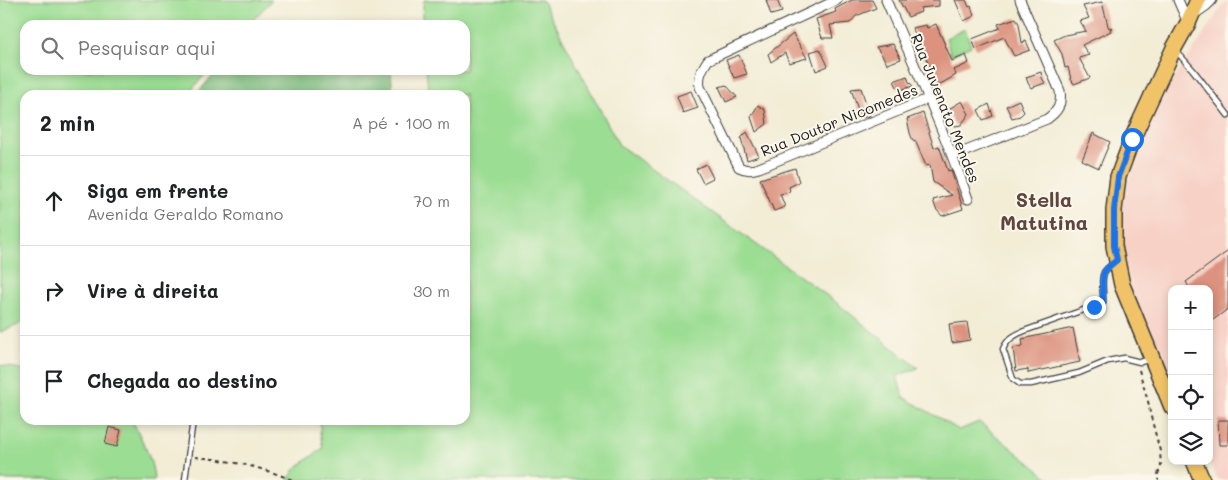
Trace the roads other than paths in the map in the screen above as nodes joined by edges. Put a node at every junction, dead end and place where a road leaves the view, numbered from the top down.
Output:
1 (837, 0) edge
2 (886, 0) edge
3 (1020, 0) edge
4 (1178, 0) edge
5 (1198, 0) edge
6 (1212, 0) edge
7 (1189, 20) junction
8 (1174, 48) junction
9 (930, 98) junction
10 (1228, 115) edge
11 (953, 156) junction
12 (968, 199) dead end
13 (1117, 260) junction
14 (1152, 359) junction
15 (1168, 397) edge
16 (192, 425) edge
17 (1196, 465) edge
18 (185, 480) edge
19 (1202, 480) edge

1 - 9 street, Rua Doutor Nicomedes
2 - 9 street, Rua Juvenato Mendes
3 - 11 street
4 - 7 street
5 - 7 main road
6 - 7 street
7 - 8 main road
8 - 10 lane
8 - 13 main road
9 - 11 street, Rua Juvenato Mendes
11 - 12 street, Rua Juvenato Mendes
13 - 14 main road
13 - 14 lane
14 - 15 main road
16 - 18 lane
17 - 19 main road

